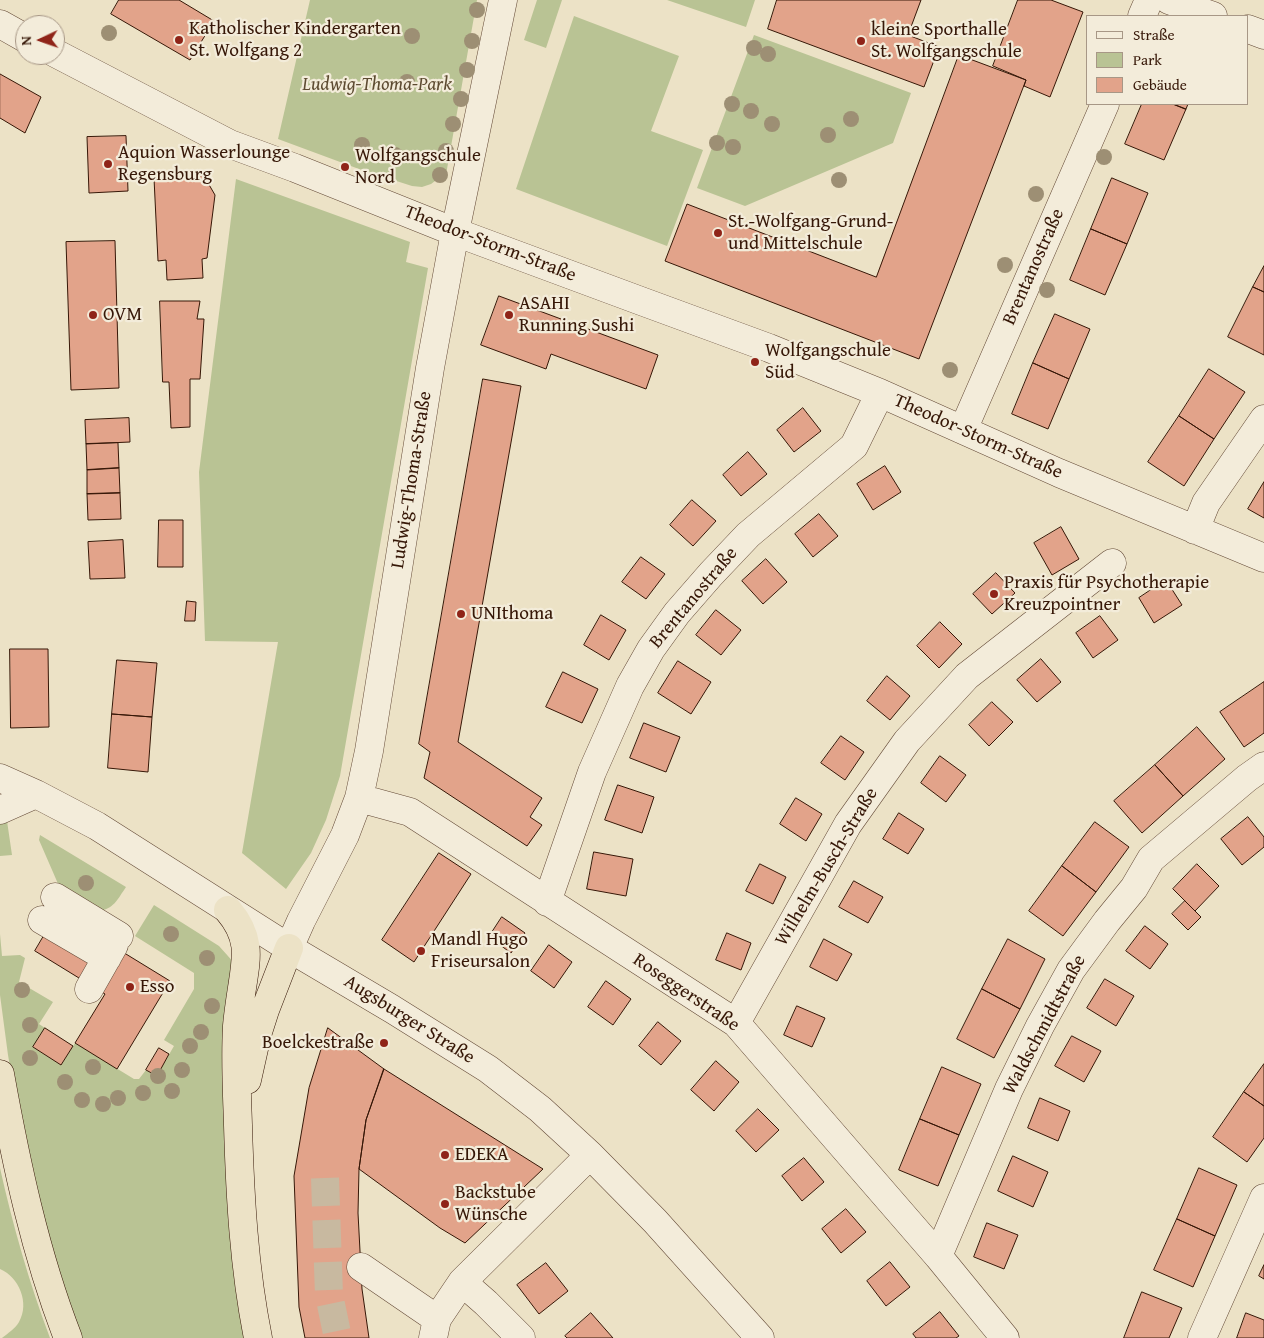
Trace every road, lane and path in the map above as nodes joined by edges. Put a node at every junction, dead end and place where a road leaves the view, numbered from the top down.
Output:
1 (503, 0) edge
2 (1149, 0) edge
3 (1169, 0) edge
4 (1142, 15) edge
5 (1210, 15) edge
6 (0, 24) edge
7 (1249, 29) edge
8 (15, 32) edge
9 (1264, 35) edge
10 (65, 58) edge
11 (1105, 105) edge
12 (455, 232) junction
13 (880, 393) junction
14 (1264, 419) edge
15 (963, 430) junction
16 (1195, 530) junction
17 (1264, 558) edge
18 (1112, 564) dead end
19 (1264, 766) edge
20 (0, 778) edge
21 (36, 794) junction
22 (359, 798) junction
23 (0, 810) edge
24 (56, 897) dead end
25 (547, 902) junction
26 (228, 910) junction
27 (42, 920) dead end
28 (114, 947) junction
29 (290, 948) junction
30 (89, 989) dead end
31 (736, 1023) junction
32 (0, 1074) edge
33 (238, 1123) junction
34 (590, 1155) junction
35 (1264, 1198) edge
36 (938, 1256) junction
37 (361, 1267) dead end
38 (462, 1282) junction
39 (435, 1329) edge
40 (68, 1338) edge
41 (258, 1338) edge
42 (520, 1338) edge
43 (760, 1338) edge
44 (1005, 1338) edge
45 (1202, 1338) edge

1 - 12 street, Ludwig-Thoma-Straße
2 - 4 street
3 - 5 street
6 - 8 street
7 - 9 street
10 - 12 street, Theodor-Storm-Straße
11 - 15 street, Brentanostraße
12 - 13 street, Theodor-Storm-Straße
12 - 22 street, Ludwig-Thoma-Straße
13 - 15 street, Theodor-Storm-Straße
13 - 25 street, Brentanostraße
14 - 16 street
15 - 16 street, Theodor-Storm-Straße
16 - 17 street, Theodor-Storm-Straße
18 - 31 street, Wilhelm-Busch-Straße
19 - 36 street, Waldschmidtstraße
20 - 21 street, Augsburger Straße
21 - 23 street
21 - 26 street, Augsburger Straße
22 - 25 street, Roseggerstraße
22 - 29 street, Ludwig-Thoma-Straße
24 - 28 street
25 - 31 street, Roseggerstraße
26 - 29 street, Augsburger Straße
26 - 33 highway
27 - 28 street
28 - 30 street
29 - 33 highway
29 - 34 street, Augsburger Straße
31 - 36 street, Roseggerstraße
32 - 40 highway
33 - 41 highway
34 - 38 street
34 - 43 street, Augsburger Straße
35 - 45 street
36 - 44 street, Roseggerstraße
37 - 39 street
38 - 39 street
38 - 42 street

